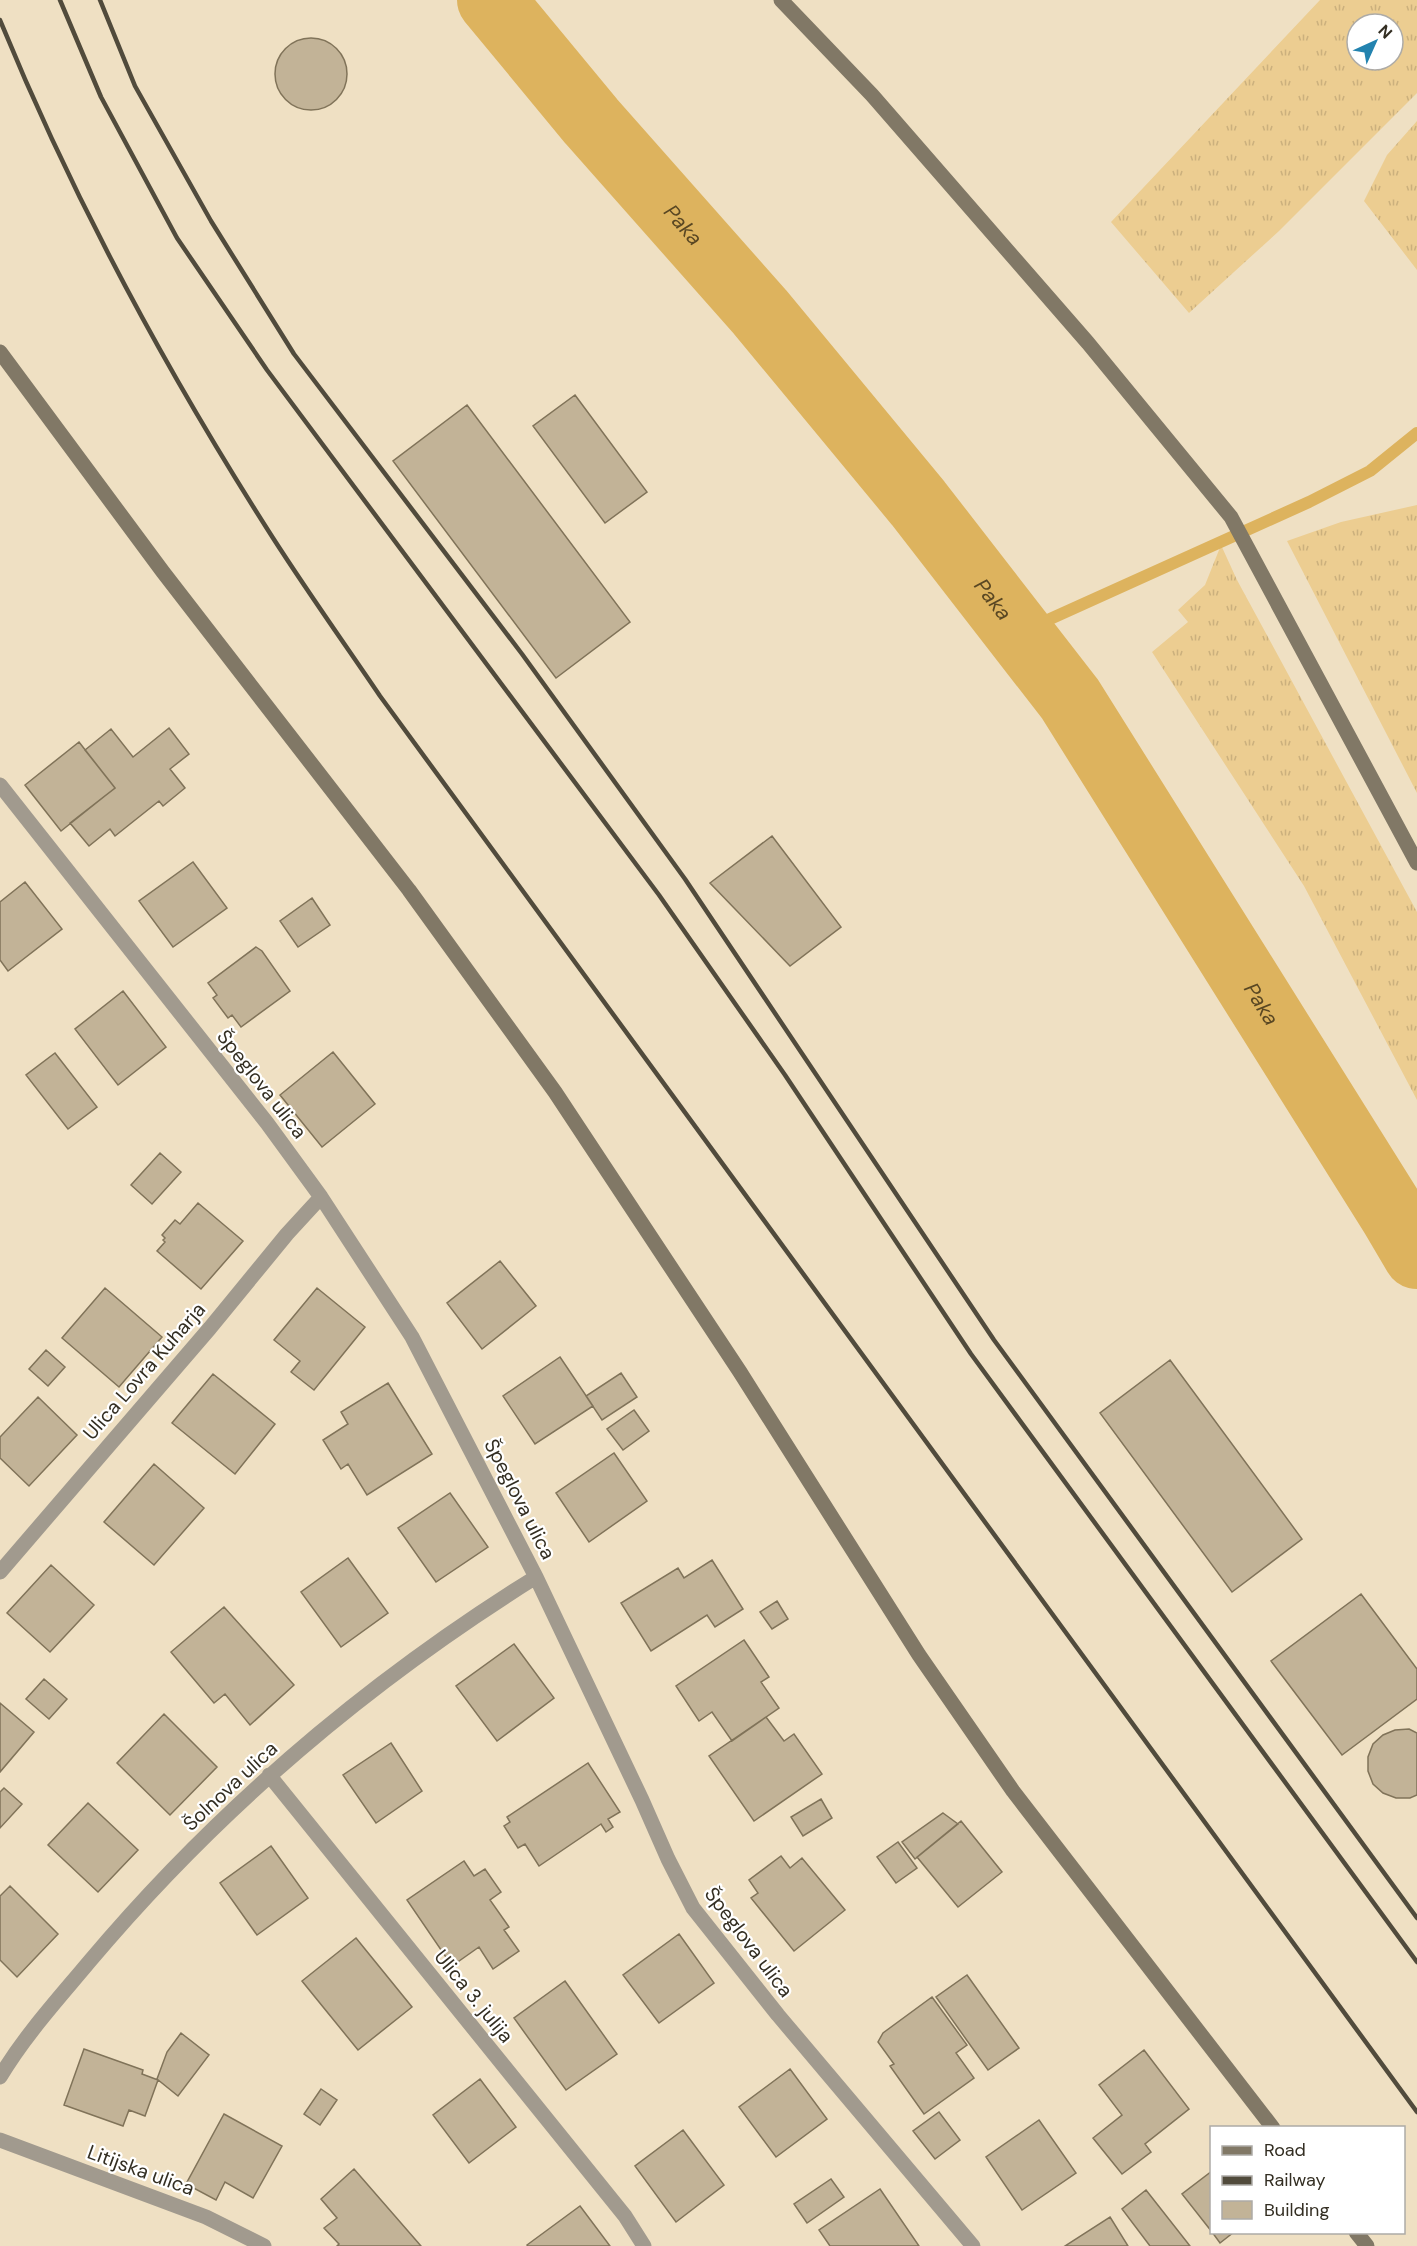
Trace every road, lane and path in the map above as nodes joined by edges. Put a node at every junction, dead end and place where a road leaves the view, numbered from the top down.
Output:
1 (781, 0) edge
2 (0, 352) edge
3 (0, 785) edge
4 (1417, 863) edge
5 (321, 1197) junction
6 (0, 1572) edge
7 (536, 1577) junction
8 (269, 1775) junction
9 (0, 2077) edge
10 (1272, 2126) edge
11 (0, 2140) edge
12 (1358, 2234) edge
13 (264, 2246) edge
14 (644, 2246) edge
15 (973, 2246) edge
16 (1367, 2246) edge

1 - 4 main road
2 - 10 main road
3 - 5 street, Špeglova ulica
5 - 6 street, Ulica Lovra Kuharja
5 - 7 street, Špeglova ulica
7 - 8 street, Šolnova ulica
7 - 15 street, Špeglova ulica
8 - 9 street, Šolnova ulica
8 - 14 street, Ulica 3. julija
11 - 13 street, Litijska ulica
12 - 16 main road

